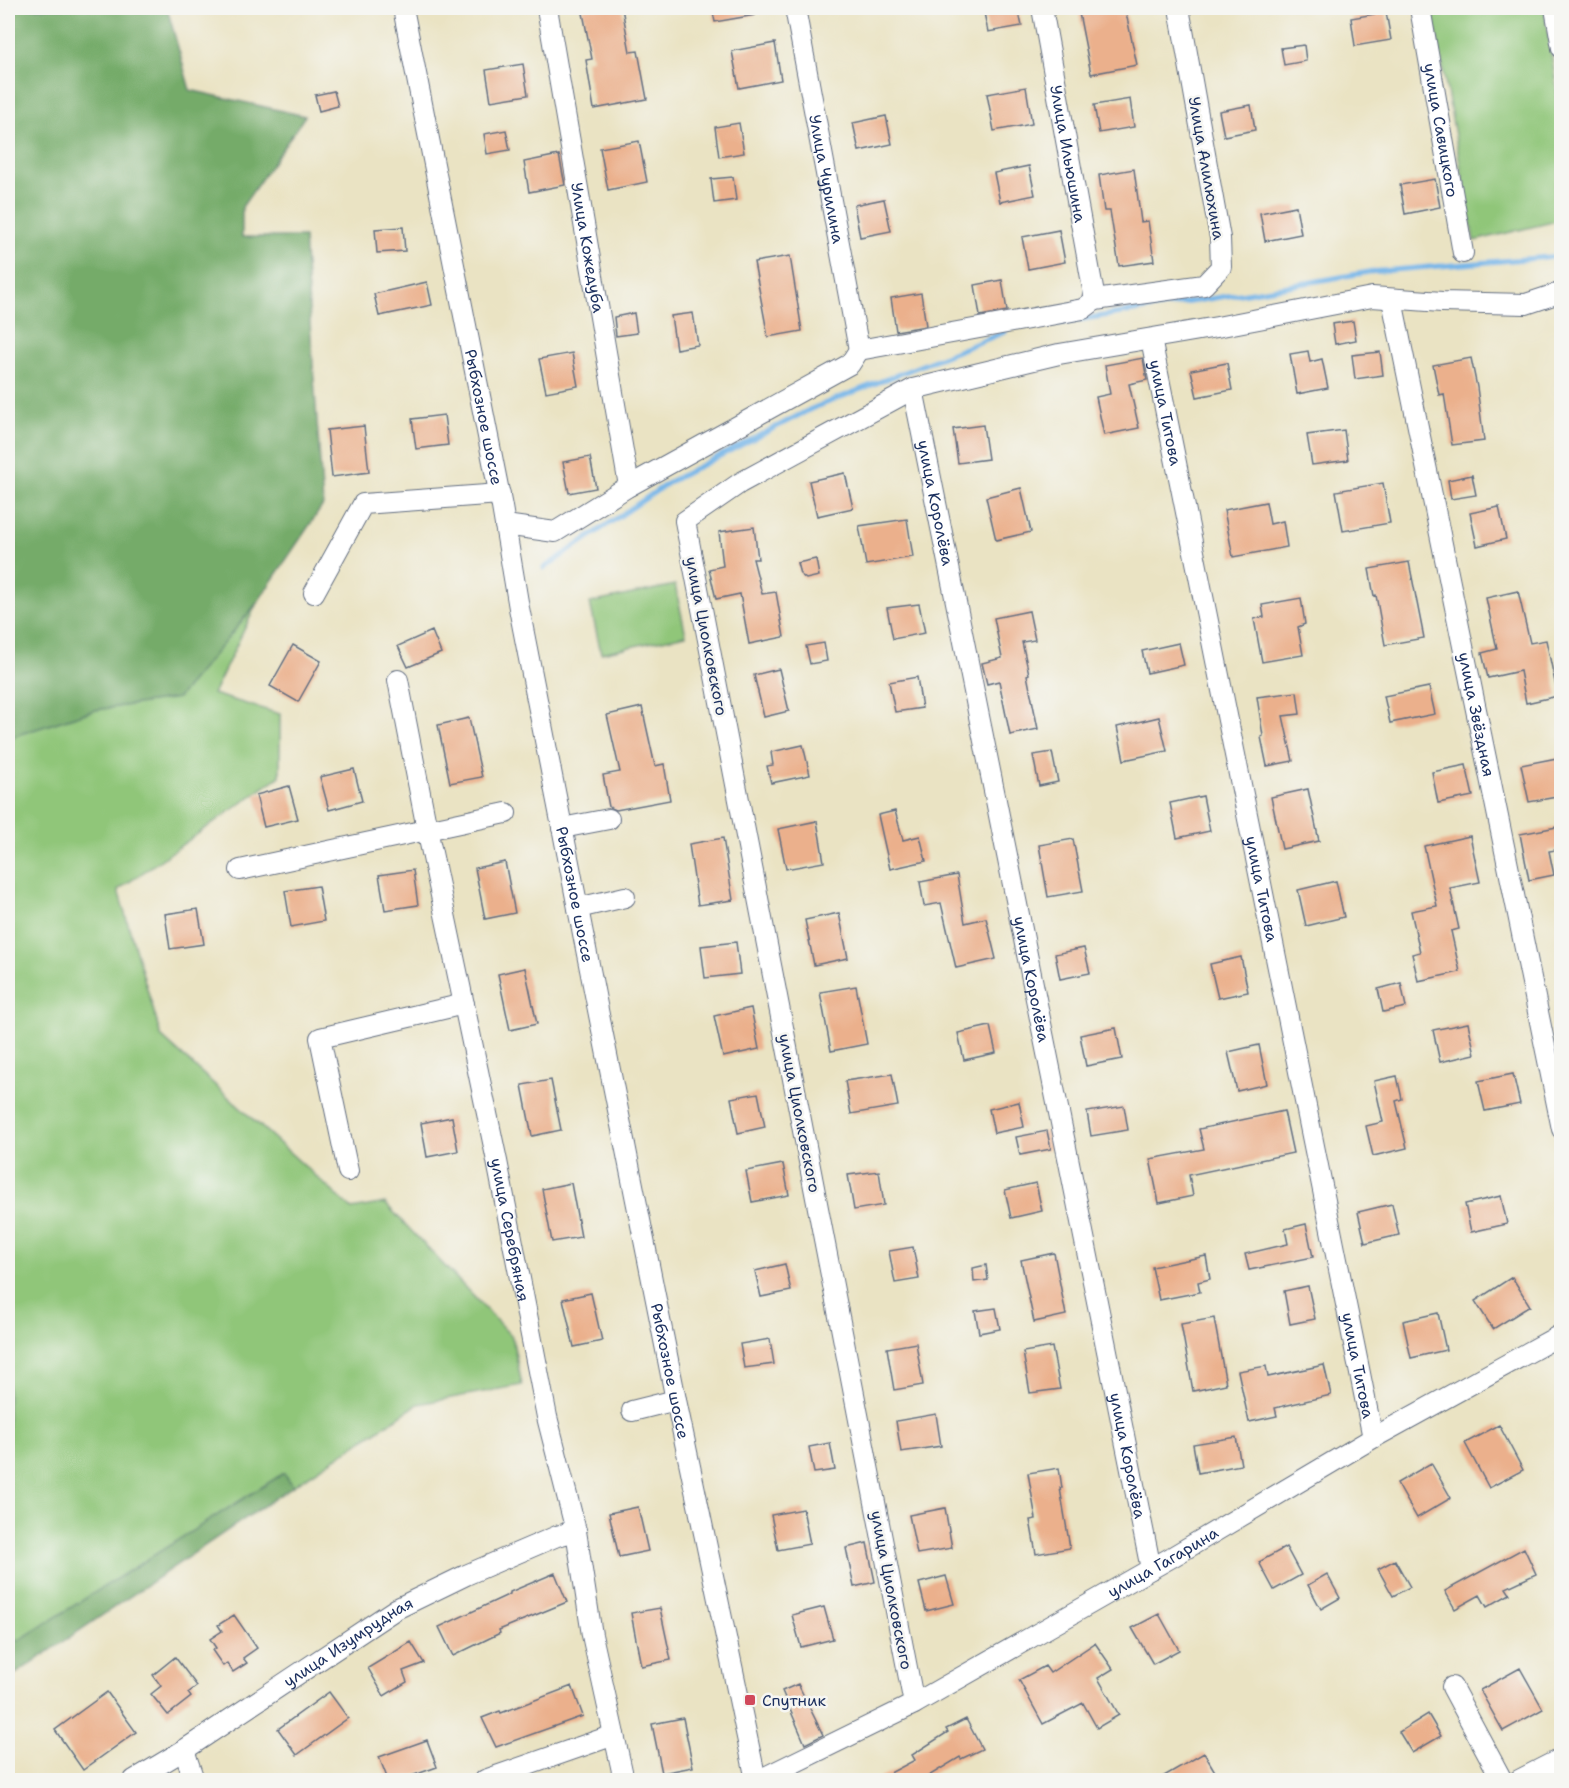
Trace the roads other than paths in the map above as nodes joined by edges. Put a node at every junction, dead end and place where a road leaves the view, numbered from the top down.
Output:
1 (403, 8) edge
2 (547, 8) edge
3 (795, 8) edge
4 (1042, 8) edge
5 (1179, 8) edge
6 (1420, 8) edge
7 (1555, 8) edge
8 (1562, 48) edge
9 (1463, 253) dead end
10 (1562, 292) edge
11 (1095, 300) junction
12 (1392, 300) junction
13 (1151, 339) junction
14 (859, 350) junction
15 (913, 389) junction
16 (629, 486) junction
17 (500, 494) junction
18 (506, 525) junction
19 (314, 593) dead end
20 (398, 680) dead end
21 (506, 813) dead end
22 (609, 819) dead end
23 (562, 828) junction
24 (427, 829) junction
25 (240, 870) dead end
26 (625, 897) dead end
27 (578, 908) junction
28 (464, 1004) junction
29 (1562, 1129) edge
30 (348, 1171) dead end
31 (1562, 1334) edge
32 (676, 1400) junction
33 (632, 1411) dead end
34 (1373, 1438) junction
35 (576, 1531) junction
36 (1151, 1569) junction
37 (1452, 1687) dead end
38 (914, 1704) junction
39 (614, 1735) junction
40 (184, 1750) junction
41 (1562, 1758) edge
42 (134, 1780) edge
43 (194, 1780) edge
44 (486, 1780) edge
45 (624, 1780) edge
46 (758, 1780) edge
47 (1502, 1780) edge
48 (1519, 1780) edge

1 - 17 street, Рыбхозное шоссе
2 - 16 street, Улица Кожедуба
3 - 14 street, Улица Чурилина
4 - 11 street, Улица Ильюшина
5 - 11 street, Улица Алилюхина
6 - 9 street, улица Савицкого
7 - 8 street
10 - 12 street
11 - 14 street
12 - 13 street
12 - 29 street, улица Звёздная
13 - 15 street
13 - 34 street, улица Титова
14 - 16 street
15 - 36 street, улица Королёва
15 - 38 street, улица Циолковского
16 - 18 street
17 - 18 street, Рыбхозное шоссе
17 - 19 street
18 - 23 street, Рыбхозное шоссе
20 - 24 street, улица Серебряная
21 - 24 street
22 - 23 street
23 - 27 street, Рыбхозное шоссе
24 - 25 street
24 - 28 street, улица Серебряная
26 - 27 street
27 - 32 street, Рыбхозное шоссе
28 - 30 street
28 - 35 street, улица Серебряная
31 - 34 street, улица Гагарина
32 - 33 street
32 - 46 street, Рыбхозное шоссе
34 - 36 street, улица Гагарина
35 - 39 street, улица Серебряная
35 - 40 street, улица Изумрудная
36 - 38 street, улица Гагарина
37 - 47 street
38 - 46 street, улица Гагарина
39 - 44 street
39 - 45 street, улица Серебряная
40 - 42 street, улица Изумрудная
40 - 43 street
41 - 48 street

